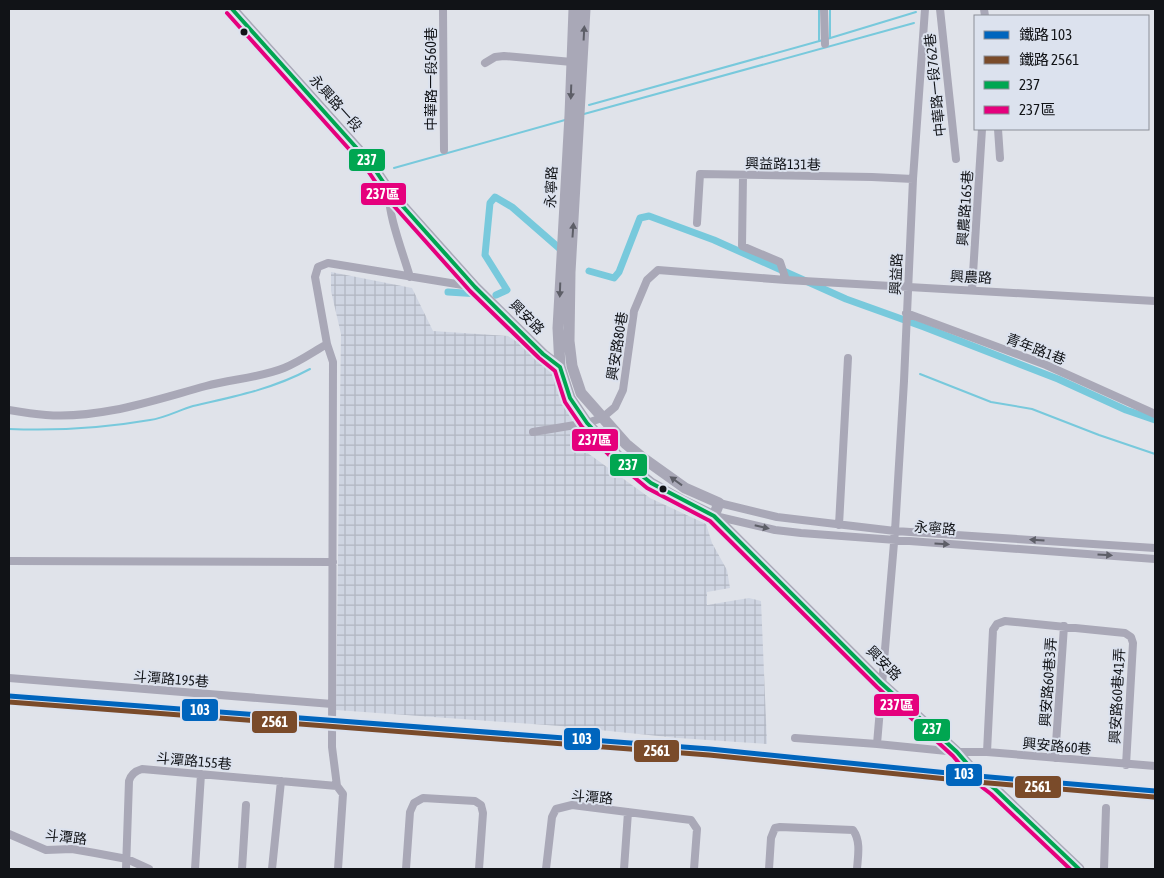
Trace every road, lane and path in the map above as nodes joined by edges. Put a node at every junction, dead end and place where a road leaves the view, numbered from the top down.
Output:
1 (232, 9) edge
2 (443, 9) edge
3 (574, 9) edge
4 (585, 9) edge
5 (824, 9) edge
6 (925, 9) edge
7 (940, 9) edge
8 (825, 44) dead end
9 (572, 62) junction
10 (485, 63) dead end
11 (982, 130) edge
12 (998, 130) edge
13 (444, 150) dead end
14 (1000, 158) dead end
15 (956, 159) dead end
16 (743, 176) junction
17 (913, 179) junction
18 (390, 192) junction
19 (697, 223) dead end
20 (410, 277) junction
21 (786, 280) junction
22 (475, 286) junction
23 (908, 286) junction
24 (972, 290) junction
25 (1155, 301) edge
26 (906, 313) junction
27 (327, 344) junction
28 (848, 358) dead end
29 (572, 366) junction
30 (560, 367) junction
31 (9, 410) edge
32 (1155, 414) edge
33 (602, 418) junction
34 (588, 424) junction
35 (533, 432) dead end
36 (719, 503) junction
37 (714, 516) junction
38 (839, 525) junction
39 (895, 531) junction
40 (894, 541) junction
41 (1155, 548) edge
42 (1155, 559) edge
43 (9, 561) edge
44 (333, 562) junction
45 (1064, 626) junction
46 (9, 678) edge
47 (882, 683) junction
48 (332, 704) junction
49 (795, 738) dead end
50 (877, 744) junction
51 (957, 752) junction
52 (987, 752) junction
53 (1055, 758) junction
54 (1126, 765) junction
55 (1155, 766) edge
56 (201, 774) junction
57 (282, 782) junction
58 (337, 786) junction
59 (246, 804) dead end
60 (1106, 808) dead end
61 (628, 812) junction
62 (9, 834) edge
63 (127, 859) junction
64 (126, 869) edge
65 (149, 869) edge
66 (195, 869) edge
67 (242, 869) edge
68 (272, 869) edge
69 (338, 869) edge
70 (406, 869) edge
71 (479, 869) edge
72 (546, 869) edge
73 (624, 869) edge
74 (694, 869) edge
75 (769, 869) edge
76 (857, 869) edge
77 (1080, 869) edge
78 (1104, 869) edge

1 - 18 street, 永興路一段
2 - 13 street, 中華路一段560巷
3 - 9 street, 永寧路
29 -> 4 street, 永寧路
5 - 8 street
6 - 17 street, 興益路
7 - 15 street, 中華路一段762巷
9 - 10 street
9 -> 30 street, 永寧路
11 - 24 street, 興農路165巷
12 - 14 street
16 - 17 street, 興益路131巷
16 - 19 street, 興益路131巷
16 - 21 street
17 - 23 street, 興益路
18 - 20 street
18 - 22 street, 永興路一段
20 - 22 street
20 - 27 street
21 - 23 street, 興農路
21 - 33 street, 興安路80巷
22 - 30 street, 興安路
23 - 24 street, 興農路
23 - 26 street, 興益路
24 - 25 street, 興農路
26 - 32 street, 青年路1巷
26 - 39 street, 興益路
27 - 31 street
27 - 44 street
28 - 38 street
29 - 30 street
29 - 33 street
30 - 34 street, 興安路
33 - 34 street, 興安路80巷
36 -> 33 street
34 - 35 street, 興安路80巷
34 - 37 street, 興安路
36 - 37 street
36 - 38 street, 永寧路
37 -> 40 street, 永寧路
37 - 47 street, 興安路
38 - 39 street, 永寧路
39 - 40 street, 興益路
41 -> 39 street, 永寧路
40 -> 42 street, 永寧路
40 - 47 street, 興益路
43 - 44 street
44 - 48 street
45 - 52 street, 興安路60巷3弄
45 - 53 street, 興安路60巷3弄
45 - 54 street, 興安路60巷41弄
46 - 48 street, 斗潭路195巷
47 - 50 street, 興益路
47 - 51 street, 興安路
48 - 58 street
49 - 50 street, 興安路60巷
50 - 51 street, 興安路60巷
51 - 52 street, 興安路60巷
51 - 77 street, 興安路
52 - 53 street, 興安路60巷
53 - 54 street, 興安路60巷
54 - 55 street, 興安路60巷
56 - 57 street, 斗潭路155巷
56 - 63 street, 斗潭路155巷
56 - 66 street
57 - 58 street, 斗潭路155巷
57 - 68 street
58 - 69 street
59 - 67 street
60 - 78 street
61 - 72 street, 斗潭路
61 - 73 street
61 - 74 street
62 - 63 street, 斗潭路
63 - 64 street
63 - 65 street, 斗潭路
70 - 71 street
75 - 76 street

